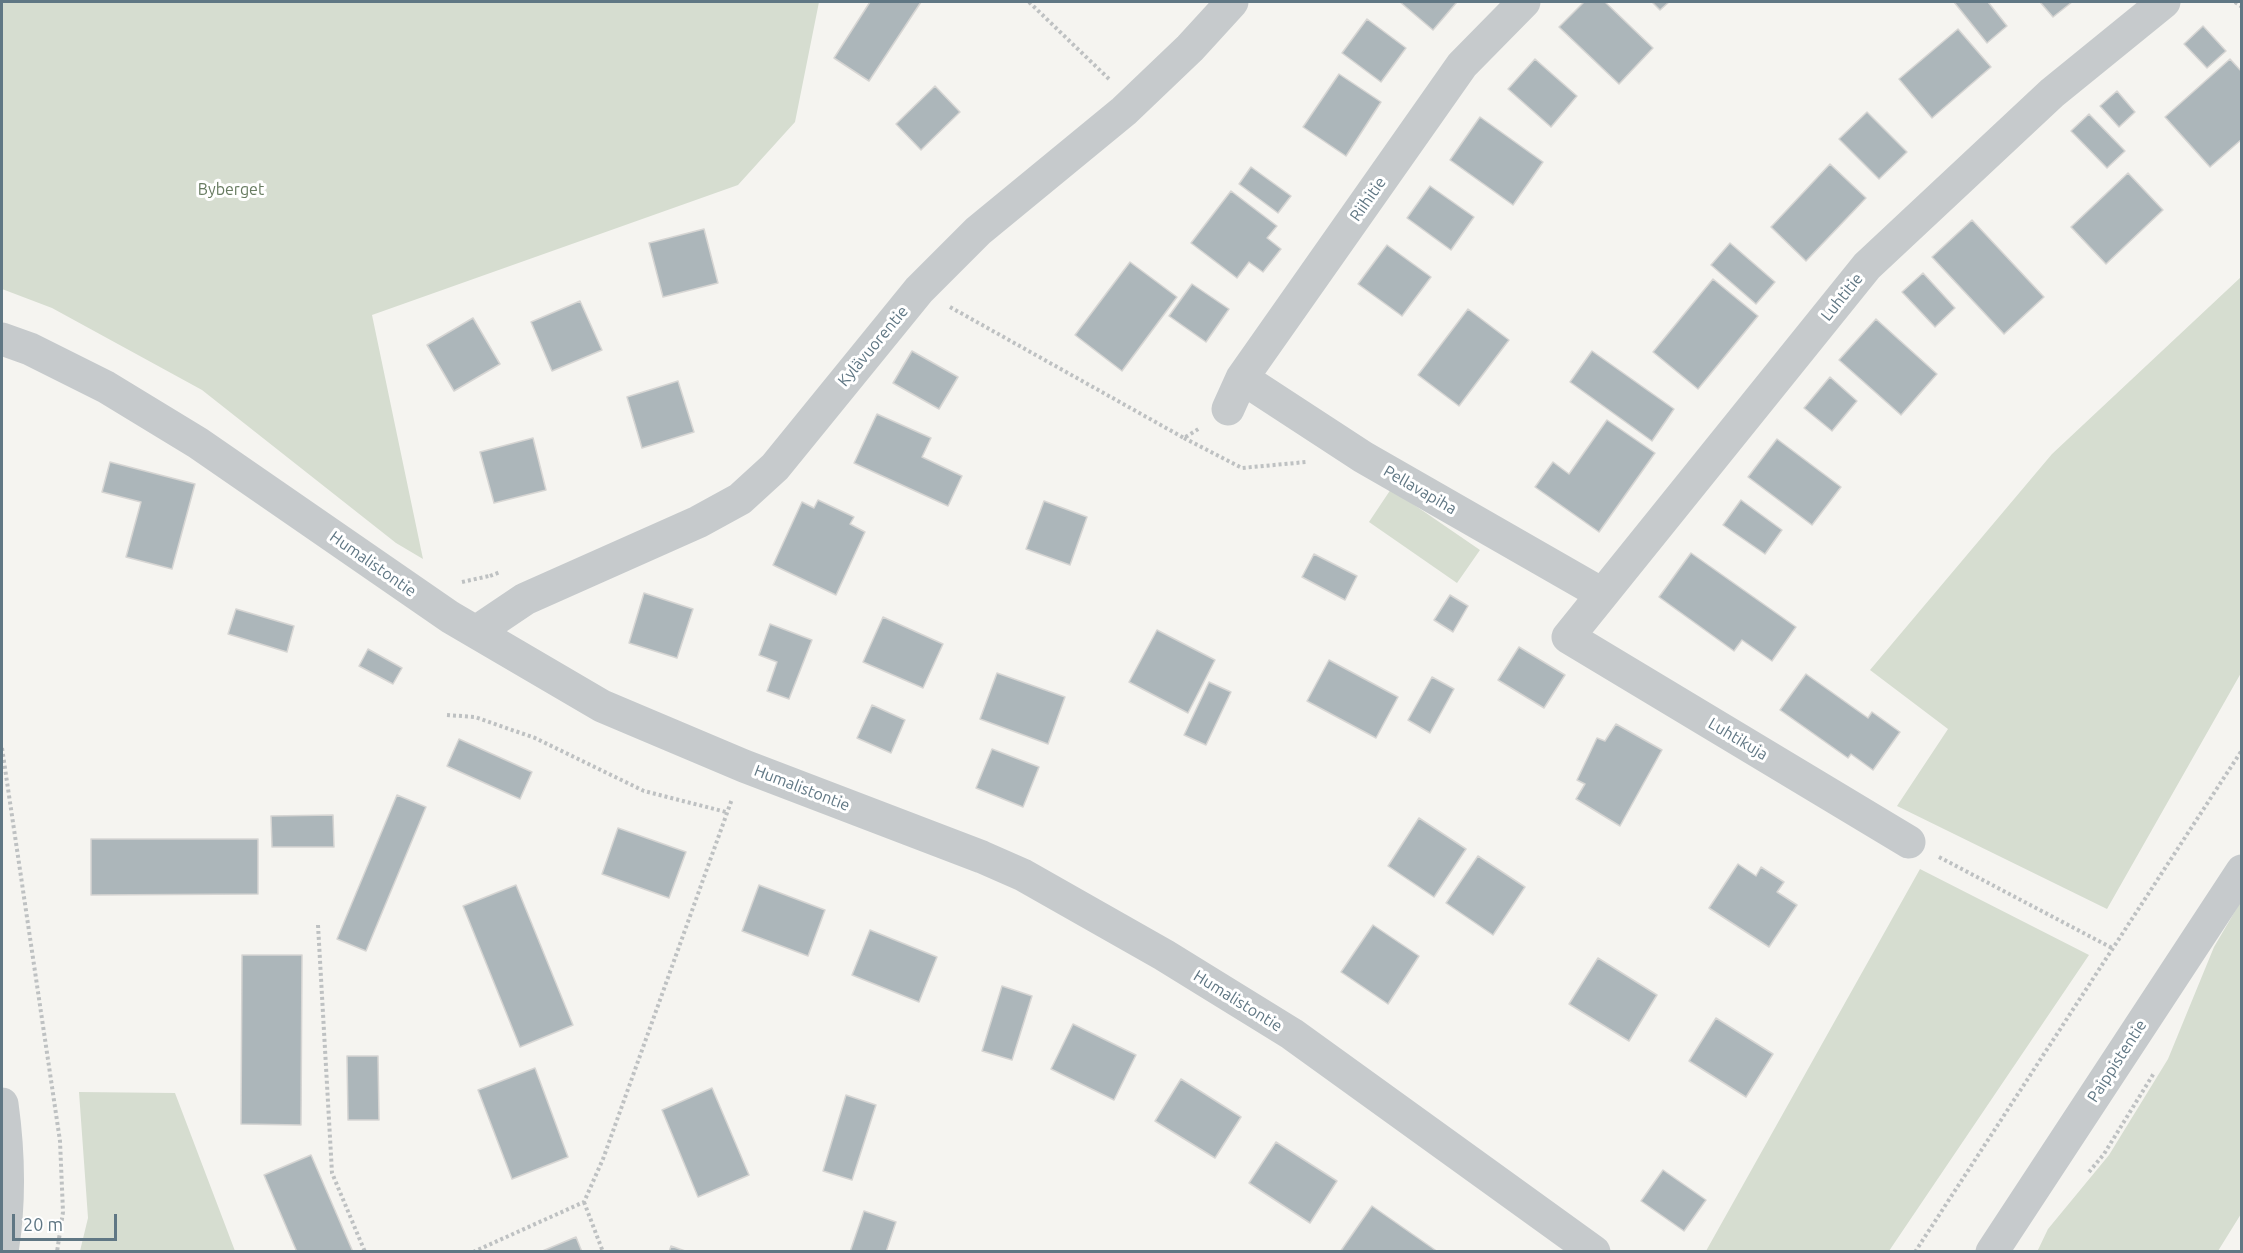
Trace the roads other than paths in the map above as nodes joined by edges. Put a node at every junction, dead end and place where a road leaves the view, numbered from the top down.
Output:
1 (1232, 2) edge
2 (1524, 2) edge
3 (2164, 2) edge
4 (2, 339) edge
5 (1242, 378) junction
6 (1228, 409) road end
7 (1602, 594) junction
8 (476, 632) junction
9 (1568, 637) joint
10 (1909, 842) road end
11 (2241, 870) edge
12 (2, 1104) edge
13 (2, 1251) edge
14 (1594, 1251) edge
15 (1992, 1251) edge

1 - 8 street, Kylävuorentie
2 - 5 street, Riihitie
3 - 7 street, Luhtitie
4 - 8 street, Humalistontie
5 - 6 street, Riihitie
5 - 7 street, Pellavapiha
7 - 9 street, Luhtitie
8 - 14 street, Humalistontie
9 - 10 street, Luhtikuja
11 - 15 street, Paippistentie
12 - 13 street

